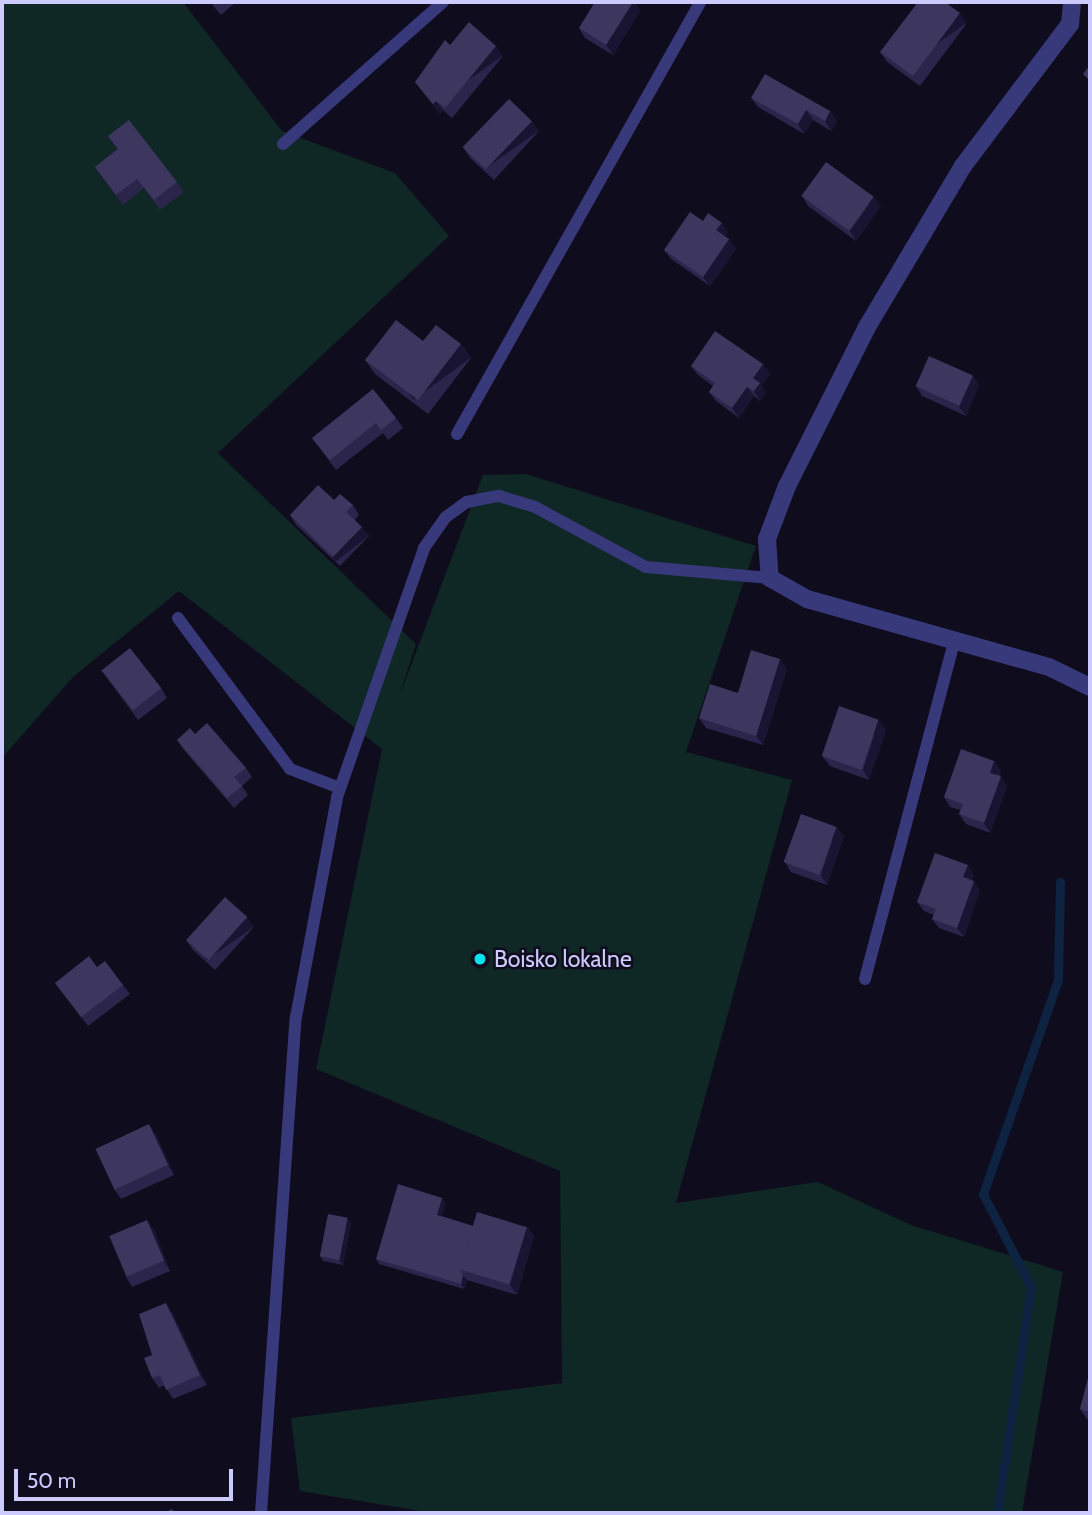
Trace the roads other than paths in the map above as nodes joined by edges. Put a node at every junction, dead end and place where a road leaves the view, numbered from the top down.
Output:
1 (443, 2) edge
2 (700, 2) edge
3 (1072, 2) edge
4 (283, 145) dead end
5 (457, 434) dead end
6 (770, 578) junction
7 (178, 618) dead end
8 (954, 641) junction
9 (1090, 687) edge
10 (340, 788) junction
11 (865, 979) dead end
12 (261, 1513) edge

1 - 4 lane
2 - 5 lane
3 - 6 street
6 - 8 street
6 - 10 lane
7 - 10 lane
8 - 9 street
8 - 11 lane
10 - 12 lane

